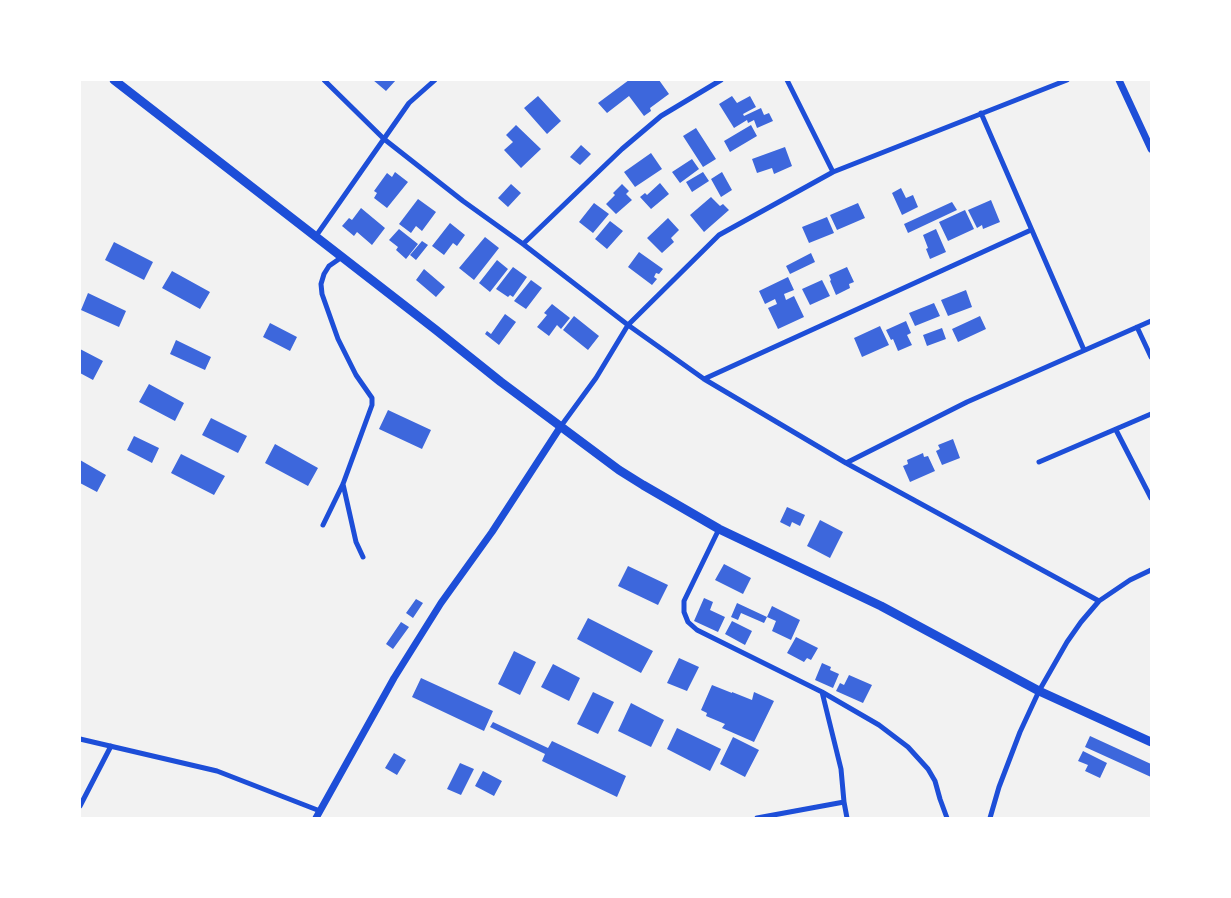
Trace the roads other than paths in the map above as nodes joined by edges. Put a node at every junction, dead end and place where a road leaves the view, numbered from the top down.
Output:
1 (114, 80) edge
2 (324, 80) edge
3 (435, 80) edge
4 (721, 80) edge
5 (787, 80) edge
6 (1067, 80) edge
7 (1120, 80) edge
8 (980, 113) junction
9 (384, 139) junction
10 (1151, 148) edge
11 (833, 172) junction
12 (1031, 230) junction
13 (316, 236) junction
14 (523, 244) junction
15 (342, 257) junction
16 (1151, 321) edge
17 (628, 325) junction
18 (1137, 327) junction
19 (1084, 350) junction
20 (1151, 357) edge
21 (704, 379) junction
22 (1151, 414) edge
23 (561, 426) junction
24 (1116, 430) junction
25 (846, 462) junction
26 (1039, 462) dead end
27 (1151, 481) edge
28 (343, 484) junction
29 (1144, 484) junction
30 (1151, 498) edge
31 (323, 525) dead end
32 (719, 529) junction
33 (363, 556) dead end
34 (1151, 570) edge
35 (1099, 601) junction
36 (1039, 691) junction
37 (822, 692) junction
38 (80, 739) edge
39 (1151, 742) edge
40 (111, 746) junction
41 (844, 802) junction
42 (80, 806) edge
43 (320, 811) junction
44 (316, 818) edge
45 (757, 818) edge
46 (847, 818) edge
47 (947, 818) edge
48 (990, 818) edge

1 - 13 main road
2 - 9 street
3 - 9 street
4 - 14 street
5 - 11 street
6 - 8 street
7 - 10 street
8 - 11 street
8 - 12 street
9 - 13 street
9 - 14 street
11 - 17 street
12 - 19 street
12 - 21 street
13 - 15 main road
14 - 17 street
15 - 23 main road
15 - 28 street
16 - 18 street
17 - 21 street
17 - 23 street
18 - 19 street
18 - 20 street
19 - 25 street
21 - 25 street
22 - 24 street
23 - 32 main road
23 - 43 street
24 - 26 street
24 - 29 street
25 - 35 street
27 - 29 street
28 - 31 street
28 - 33 street
29 - 30 street
32 - 36 main road
32 - 37 street
34 - 35 street
35 - 36 street
36 - 39 main road
36 - 48 street
37 - 41 street
37 - 47 street
38 - 40 street
40 - 42 street
40 - 43 street
41 - 45 street
41 - 46 street
43 - 44 street

